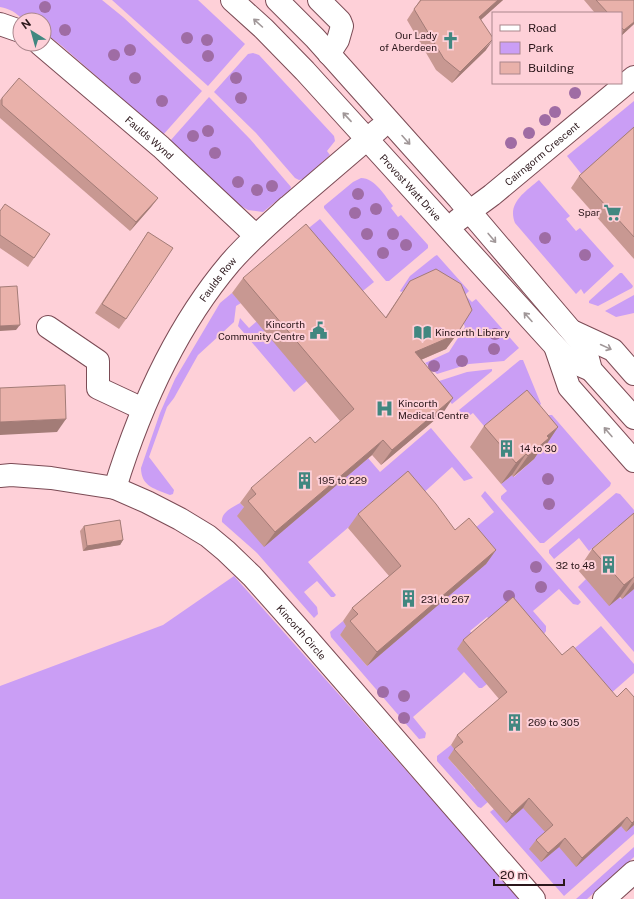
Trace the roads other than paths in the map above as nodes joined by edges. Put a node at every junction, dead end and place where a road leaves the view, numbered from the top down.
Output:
1 (232, 0) edge
2 (277, 0) edge
3 (319, 0) edge
4 (0, 24) edge
5 (12, 28) edge
6 (49, 52) edge
7 (329, 54) junction
8 (634, 77) edge
9 (388, 121) junction
10 (367, 139) junction
11 (470, 212) junction
12 (448, 228) junction
13 (256, 236) junction
14 (48, 327) dead end
15 (571, 331) junction
16 (555, 346) junction
17 (591, 370) junction
18 (634, 374) edge
19 (143, 409) junction
20 (634, 418) edge
21 (634, 461) edge
22 (0, 476) edge
23 (115, 488) junction
24 (634, 872) edge
25 (607, 898) edge
26 (534, 899) edge

10 -> 1 street, Provost Watt Drive
2 - 7 street, Provost Watt Drive
3 - 7 street
4 - 5 street
6 - 13 street, Faulds Wynd
7 - 9 street, Provost Watt Drive
8 - 11 street, Cairngorm Crescent
9 - 10 street, Faulds Row
9 -> 11 street, Provost Watt Drive
10 - 12 street, Provost Watt Drive
10 - 13 street, Faulds Row
11 - 12 street, Cairngorm Crescent
11 -> 15 street, Provost Watt Drive
16 -> 12 street, Provost Watt Drive
13 - 19 street, Faulds Row
14 - 19 street
15 - 17 street, Provost Watt Drive
15 -> 18 street
16 - 17 street, Provost Watt Drive
21 -> 16 street
17 - 20 street, Provost Watt Drive
19 - 23 street, Faulds Row
22 - 23 street, Kincorth Circle
23 - 26 street, Kincorth Circle
24 - 25 street

